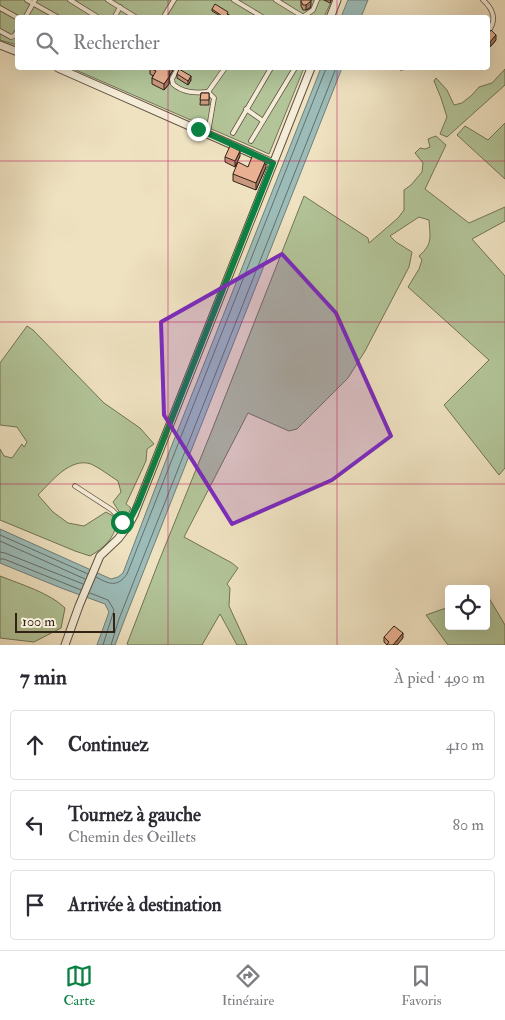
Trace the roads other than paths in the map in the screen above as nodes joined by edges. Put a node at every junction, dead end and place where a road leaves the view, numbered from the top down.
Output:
1 (27, 0) edge
2 (70, 0) edge
3 (108, 0) edge
4 (165, 0) edge
5 (234, 0) edge
6 (276, 0) edge
7 (316, 0) edge
8 (337, 0) edge
9 (483, 0) edge
10 (34, 2) edge
11 (172, 2) edge
12 (120, 7) junction
13 (0, 8) edge
14 (27, 15) edge
15 (54, 15) edge
16 (94, 15) edge
17 (116, 15) edge
18 (132, 15) edge
19 (166, 15) edge
20 (259, 15) edge
21 (299, 15) edge
22 (305, 15) edge
23 (331, 15) edge
24 (15, 16) edge
25 (493, 16) junction
26 (490, 18) edge
27 (490, 29) edge
28 (0, 31) edge
29 (15, 34) edge
30 (0, 46) edge
31 (15, 51) edge
32 (63, 70) edge
33 (177, 70) edge
34 (224, 70) edge
35 (270, 70) edge
36 (294, 70) edge
37 (310, 70) edge
38 (208, 92) junction
39 (246, 109) junction
40 (263, 120) junction
41 (208, 133) junction
42 (233, 133) dead end
43 (251, 141) dead end
44 (273, 163) junction
45 (75, 486) dead end
46 (125, 529) junction
47 (65, 645) edge

1 - 10 lane
2 - 16 lane
3 - 12 lane
4 - 11 lane
5 - 20 lane
6 - 21 lane
7 - 22 lane
8 - 23 street
9 - 25 lane
10 - 14 lane
10 - 15 lane
11 - 19 lane
12 - 17 lane
12 - 18 lane
13 - 24 lane
25 - 26 lane
25 - 27 lane
28 - 29 lane
30 - 31 street
32 - 41 street
33 - 38 lane
34 - 38 lane
35 - 39 lane
36 - 40 lane
37 - 44 street
38 - 41 lane
39 - 40 lane
39 - 42 lane
40 - 43 lane
41 - 44 street
44 - 46 street
45 - 46 lane
46 - 47 street

